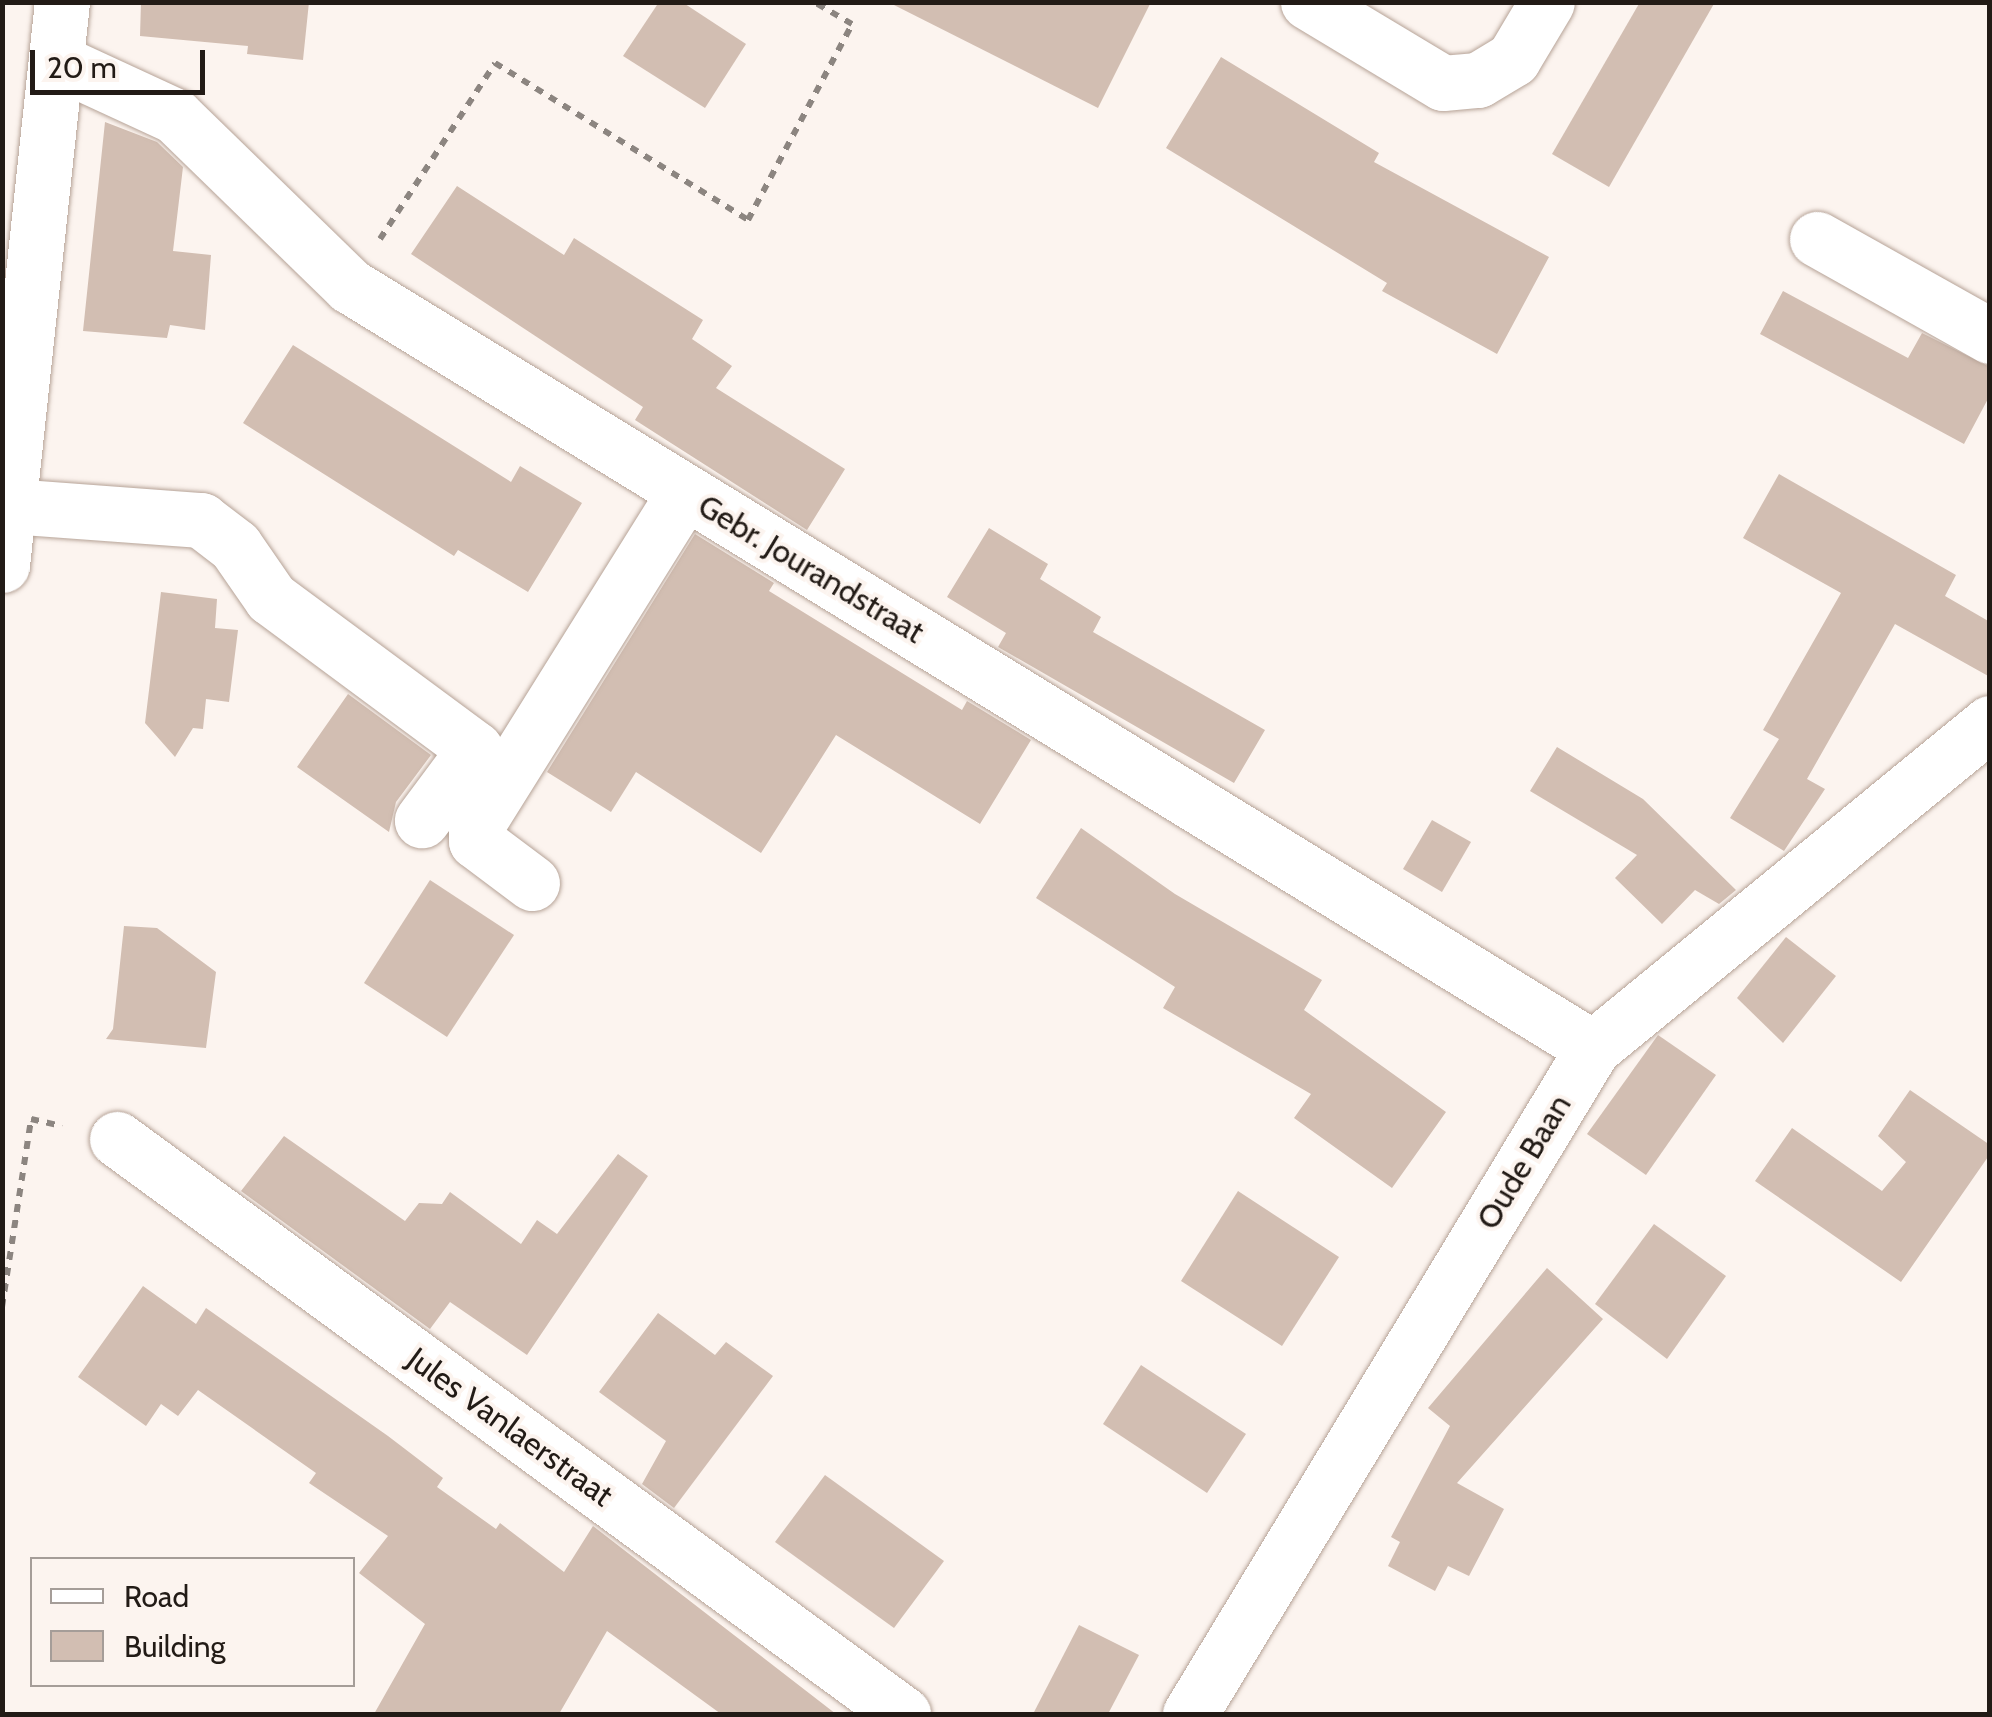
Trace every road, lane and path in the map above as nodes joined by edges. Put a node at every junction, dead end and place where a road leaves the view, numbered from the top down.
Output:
1 (62, 2) edge
2 (814, 2) edge
3 (1308, 2) edge
4 (1548, 2) edge
5 (56, 61) junction
6 (1817, 238) dead end
7 (350, 286) junction
8 (1990, 336) edge
9 (685, 492) junction
10 (10, 506) junction
11 (2, 565) edge
12 (1990, 723) edge
13 (422, 820) dead end
14 (532, 884) dead end
15 (1593, 1048) junction
16 (31, 1119) dead end
17 (117, 1139) dead end
18 (2, 1307) edge
19 (904, 1714) edge
20 (1190, 1714) edge

1 - 5 street
2 - 7 path
3 - 4 street
5 - 7 street, Gebr. Jourandstraat
5 - 10 street
6 - 8 street
7 - 9 street, Gebr. Jourandstraat
9 - 14 street
9 - 15 street, Gebr. Jourandstraat
10 - 11 street
10 - 13 street
12 - 15 street, Oude Baan
15 - 20 street, Oude Baan
16 - 18 path
17 - 19 street, Jules Vanlaerstraat

